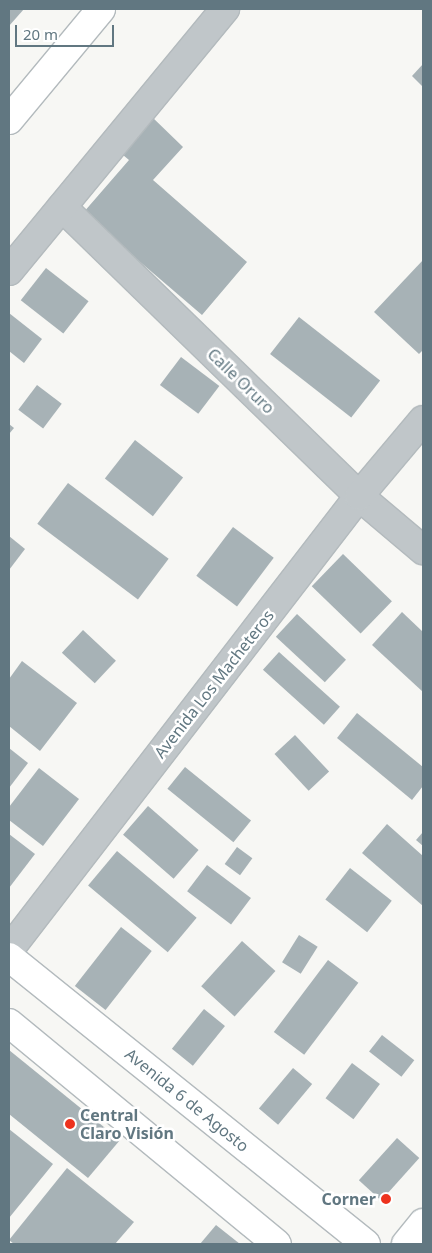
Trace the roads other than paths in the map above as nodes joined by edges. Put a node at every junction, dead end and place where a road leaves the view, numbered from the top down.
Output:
1 (101, 9) edge
2 (225, 9) edge
3 (9, 120) edge
4 (62, 207) junction
5 (9, 271) edge
6 (423, 420) edge
7 (359, 496) junction
8 (423, 550) edge
9 (9, 950) edge
10 (9, 956) edge
11 (9, 1023) edge
12 (423, 1223) edge
13 (276, 1244) edge
14 (366, 1244) edge
15 (406, 1244) edge

1 - 3 main road
2 - 4 street
4 - 5 street
4 - 7 street, Calle Oruro
6 - 7 street, Avenida Los Macheteros
7 - 8 street, Calle Oruro
7 - 9 street, Avenida Los Macheteros
10 - 14 main road, Avenida 6 de Agosto
11 - 13 main road
12 - 15 main road

